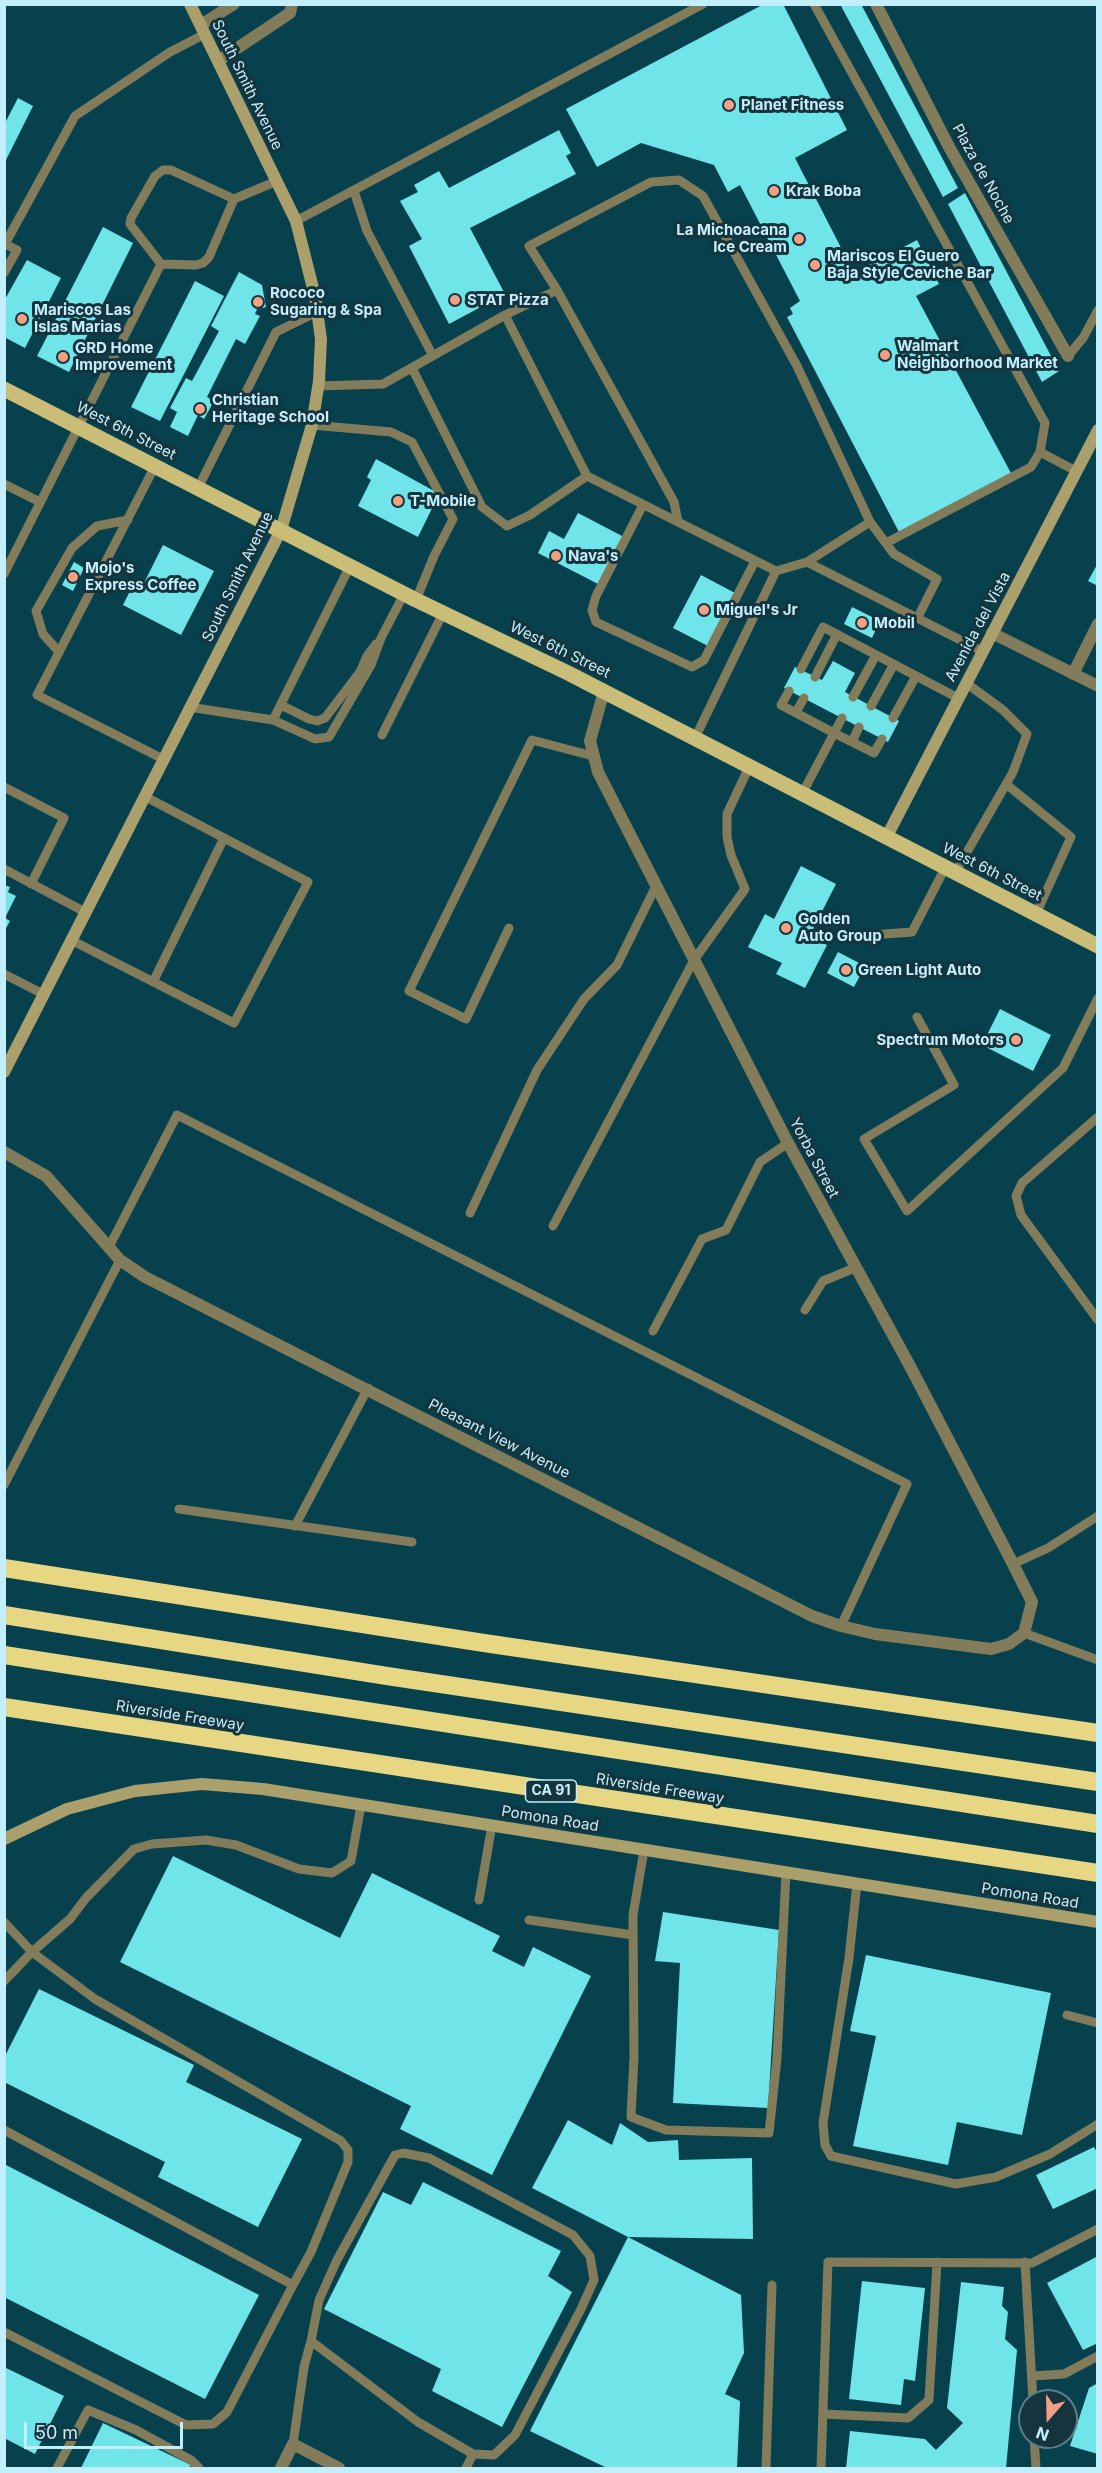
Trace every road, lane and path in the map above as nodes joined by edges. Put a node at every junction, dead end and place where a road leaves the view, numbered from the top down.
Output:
1 (190, 4) edge
2 (234, 4) edge
3 (292, 4) edge
4 (704, 4) edge
5 (814, 4) edge
6 (876, 4) edge
7 (203, 29) junction
8 (218, 61) junction
9 (277, 181) junction
10 (354, 191) junction
11 (234, 199) junction
12 (296, 221) junction
13 (160, 264) junction
14 (4, 273) edge
15 (557, 290) junction
16 (1098, 310) edge
17 (317, 312) junction
18 (505, 315) junction
19 (433, 356) junction
20 (1068, 356) joint
21 (412, 368) junction
22 (318, 386) junction
23 (4, 389) edge
24 (312, 425) junction
25 (77, 426) junction
26 (1098, 430) edge
27 (1040, 452) junction
28 (155, 466) junction
29 (1076, 471) junction
30 (587, 476) junction
31 (4, 484) edge
32 (198, 488) junction
33 (40, 502) junction
34 (643, 505) junction
35 (128, 520) junction
36 (678, 522) junction
37 (870, 522) junction
38 (281, 530) junction
39 (886, 543) junction
40 (755, 561) junction
41 (807, 562) junction
42 (350, 566) junction
43 (776, 571) junction
44 (4, 574) edge
45 (410, 597) junction
46 (443, 613) junction
47 (918, 617) junction
48 (1098, 624) edge
49 (992, 633) junction
50 (837, 634) junction
51 (381, 638) junction
52 (982, 651) junction
53 (59, 652) junction
54 (876, 655) junction
55 (894, 664) junction
56 (801, 669) dead end
57 (1073, 674) junction
58 (916, 676) junction
59 (815, 677) dead end
60 (966, 683) junction
61 (1098, 686) edge
62 (604, 691) junction
63 (789, 691) dead end
64 (853, 697) dead end
65 (804, 698) dead end
66 (958, 698) junction
67 (281, 705) junction
68 (871, 706) dead end
69 (189, 707) junction
70 (796, 712) junction
71 (842, 718) dead end
72 (894, 718) dead end
73 (273, 720) junction
74 (859, 727) dead end
75 (834, 733) junction
76 (382, 735) dead end
77 (694, 738) junction
78 (882, 739) dead end
79 (852, 741) junction
80 (593, 756) junction
81 (163, 759) junction
82 (749, 767) junction
83 (1006, 784) junction
84 (4, 787) edge
85 (802, 794) junction
86 (144, 796) junction
87 (224, 838) junction
88 (886, 838) junction
89 (4, 869) edge
90 (950, 871) junction
91 (31, 884) junction
92 (655, 888) junction
93 (85, 912) junction
94 (1036, 914) junction
95 (509, 928) dead end
96 (858, 936) dead end
97 (71, 940) junction
98 (1098, 946) edge
99 (694, 960) junction
100 (4, 974) edge
101 (153, 982) junction
102 (43, 994) junction
103 (1098, 998) edge
104 (917, 1017) dead end
105 (4, 1072) edge
106 (1098, 1117) edge
107 (788, 1143) junction
108 (4, 1152) edge
109 (470, 1213) dead end
110 (553, 1226) dead end
111 (109, 1247) junction
112 (120, 1260) junction
113 (857, 1267) junction
114 (805, 1310) dead end
115 (1098, 1320) edge
116 (653, 1331) dead end
117 (368, 1388) junction
118 (4, 1485) edge
119 (179, 1509) dead end
120 (1098, 1516) edge
121 (295, 1526) junction
122 (412, 1542) dead end
123 (1014, 1564) junction
124 (4, 1568) edge
125 (4, 1615) edge
126 (841, 1626) junction
127 (1024, 1633) junction
128 (4, 1655) edge
129 (1098, 1660) edge
130 (4, 1707) edge
131 (1098, 1733) edge
132 (1098, 1782) edge
133 (361, 1804) junction
134 (1098, 1824) edge
135 (492, 1825) junction
136 (4, 1839) edge
137 (644, 1850) junction
138 (786, 1872) junction
139 (1098, 1873) edge
140 (857, 1883) junction
141 (479, 1900) dead end
142 (530, 1920) dead end
143 (4, 1922) edge
144 (1098, 1922) edge
145 (633, 1935) junction
146 (32, 1952) junction
147 (4, 1981) edge
148 (1067, 2015) dead end
149 (1098, 2023) edge
150 (1098, 2124) edge
151 (4, 2130) edge
152 (1098, 2229) edge
153 (937, 2262) junction
154 (1025, 2262) junction
155 (292, 2285) junction
156 (772, 2285) dead end
157 (4, 2332) edge
158 (311, 2340) junction
159 (1098, 2356) edge
160 (1032, 2376) junction
161 (1033, 2389) edge
162 (823, 2414) junction
163 (293, 2444) junction
164 (1035, 2449) edge
165 (473, 2454) junction
166 (57, 2469) edge
167 (199, 2469) edge
168 (281, 2469) edge
169 (339, 2469) edge
170 (466, 2469) edge
171 (766, 2469) edge
172 (821, 2469) edge
173 (1036, 2469) edge

1 - 7 main road, South Smith Avenue
2 - 7 street
3 - 8 street
4 - 10 lane
5 - 27 lane
6 - 20 street, Plaza de Noche
7 - 8 main road, South Smith Avenue
7 - 14 lane
8 - 9 main road, South Smith Avenue
9 - 11 lane
9 - 12 main road, South Smith Avenue
10 - 12 lane
10 - 19 lane
11 - 13 lane
11 - 13 lane
12 - 17 main road, South Smith Avenue
13 - 25 lane
15 - 18 lane
15 - 36 lane
15 - 37 lane
16 - 20 lane
17 - 22 main road, South Smith Avenue
17 - 32 lane
18 - 19 lane
18 - 30 lane
19 - 21 lane
21 - 22 lane
21 - 30 lane
22 - 24 main road, South Smith Avenue
23 - 25 main road, West 6th Street
24 - 38 main road, South Smith Avenue
24 - 45 lane
25 - 28 main road, West 6th Street
25 - 33 lane
26 - 29 main road, Avenida del Vista
27 - 29 lane
27 - 39 lane
28 - 32 main road, West 6th Street
28 - 35 lane
29 - 49 main road, Avenida del Vista
30 - 34 lane
31 - 33 lane
32 - 38 main road, West 6th Street
33 - 44 lane
34 - 36 lane
34 - 40 lane
35 - 53 lane
35 - 53 lane
36 - 40 lane
37 - 39 lane
37 - 41 lane
38 - 42 main road, West 6th Street
38 - 69 main road, South Smith Avenue
39 - 47 lane
40 - 43 lane
41 - 43 lane
41 - 47 lane
42 - 45 main road, West 6th Street
42 - 67 lane
43 - 77 lane
45 - 46 main road, West 6th Street
45 - 51 lane
46 - 62 main road, West 6th Street
46 - 76 lane
47 - 52 lane
48 - 57 street
49 - 52 main road, Avenida del Vista
49 - 57 street
50 - 54 lane
50 - 56 lane
50 - 59 lane
51 - 67 lane
51 - 73 lane
52 - 60 main road, Avenida del Vista
53 - 81 lane
54 - 55 lane
54 - 64 lane
55 - 58 lane
55 - 68 lane
57 - 61 street
58 - 66 lane
58 - 72 lane
60 - 66 main road, Avenida del Vista
60 - 83 lane
62 - 77 main road, West 6th Street
62 - 80 street, Yorba Street
63 - 70 lane
65 - 70 lane
66 - 88 main road, Avenida del Vista
67 - 73 lane
69 - 73 lane
69 - 81 main road, South Smith Avenue
70 - 75 lane
71 - 75 lane
74 - 79 lane
75 - 79 lane
75 - 85 lane
77 - 82 main road, West 6th Street
78 - 79 lane
80 - 92 street, Yorba Street
80 - 95 lane
81 - 86 main road, South Smith Avenue
82 - 85 main road, West 6th Street
82 - 99 lane
83 - 90 lane
83 - 94 lane
84 - 91 lane
85 - 88 main road, West 6th Street
86 - 87 lane
86 - 93 main road, South Smith Avenue
87 - 101 lane
87 - 101 lane
88 - 90 main road, West 6th Street
89 - 91 lane
90 - 94 main road, West 6th Street
90 - 96 lane
91 - 93 lane
92 - 99 street, Yorba Street
92 - 109 lane
93 - 97 main road, South Smith Avenue
94 - 98 main road, West 6th Street
97 - 101 lane
97 - 102 main road, South Smith Avenue
99 - 107 street, Yorba Street
99 - 110 lane
100 - 102 lane
102 - 105 main road, South Smith Avenue
103 - 104 lane
106 - 115 lane
107 - 113 street, Yorba Street
107 - 116 lane
108 - 111 street, Pleasant View Avenue
111 - 112 street, Pleasant View Avenue
111 - 126 lane
112 - 117 street, Pleasant View Avenue
112 - 118 lane
113 - 114 lane
113 - 123 street, Yorba Street
117 - 121 lane
117 - 126 street, Pleasant View Avenue
119 - 121 lane
120 - 123 lane
121 - 122 lane
123 - 127 street, Yorba Street
124 - 131 highway
125 - 132 highway
126 - 127 street, Pleasant View Avenue
127 - 129 lane
128 - 134 highway
130 - 139 highway, Riverside Freeway / CA 91
133 - 135 main road, Pomona Road
133 - 136 main road, Pomona Road
133 - 146 lane
135 - 137 main road, Pomona Road
135 - 141 lane
137 - 138 main road, Pomona Road
137 - 145 lane
138 - 140 main road, Pomona Road
138 - 145 lane
140 - 144 main road, Pomona Road
140 - 150 lane
142 - 145 lane
143 - 146 lane
146 - 147 lane
146 - 155 lane
148 - 149 lane
151 - 155 lane
152 - 154 lane
153 - 154 lane
153 - 162 lane
153 - 162 lane
154 - 160 lane
155 - 157 lane
156 - 171 lane
158 - 163 lane
158 - 165 lane
158 - 165 lane
159 - 160 lane
160 - 161 lane
162 - 172 lane
163 - 168 street
163 - 169 street
164 - 173 lane
165 - 170 lane
166 - 167 lane

